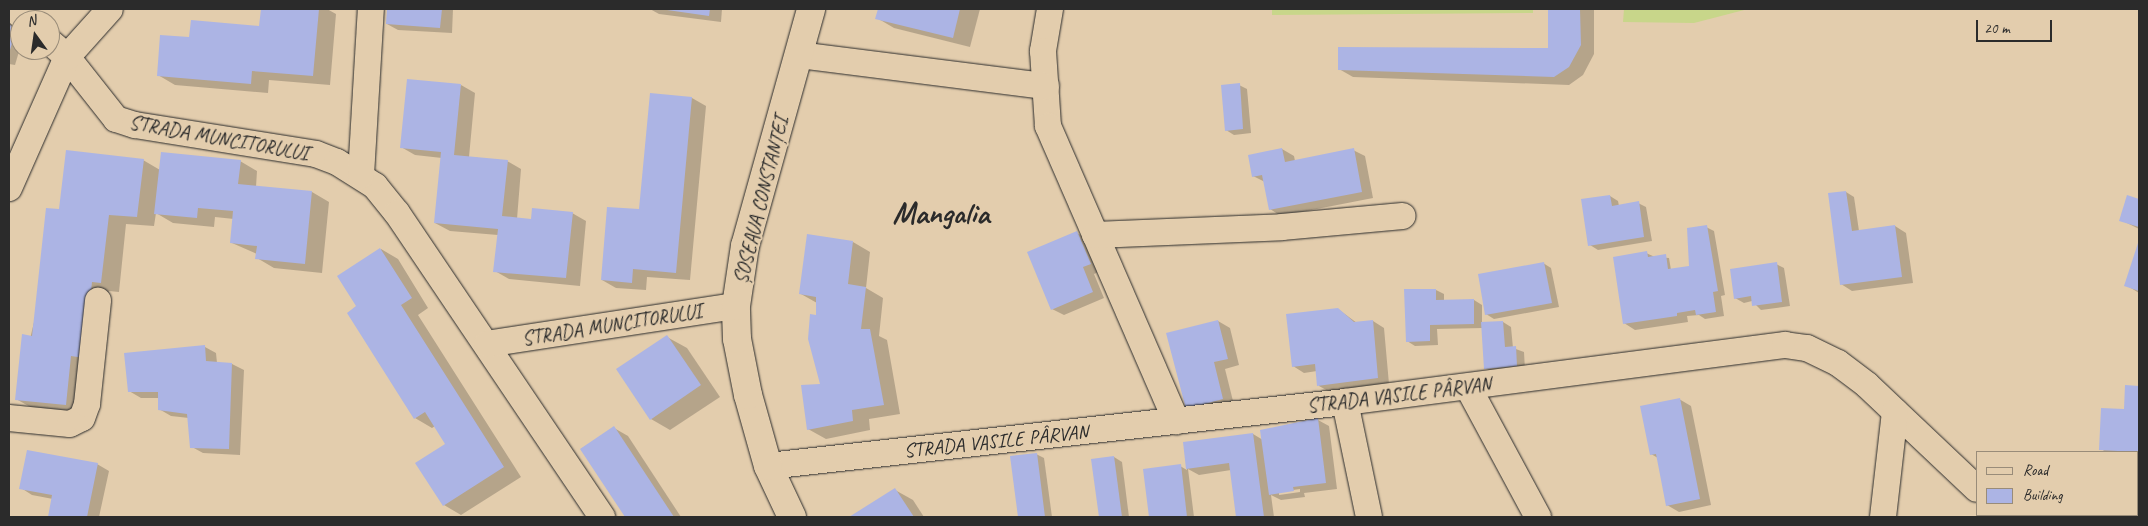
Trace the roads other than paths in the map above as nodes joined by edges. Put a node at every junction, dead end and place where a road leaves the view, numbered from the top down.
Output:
1 (110, 9) edge
2 (371, 9) edge
3 (811, 9) edge
4 (1050, 9) edge
5 (60, 48) edge
6 (60, 50) edge
7 (799, 55) junction
8 (55, 60) edge
9 (1046, 86) junction
10 (361, 175) junction
11 (9, 188) edge
12 (1402, 216) dead end
13 (1095, 235) junction
14 (98, 300) dead end
15 (736, 306) junction
16 (487, 344) junction
17 (1468, 387) junction
18 (1346, 402) junction
19 (1895, 412) junction
20 (9, 418) edge
21 (1176, 421) junction
22 (768, 466) junction
23 (1976, 488) edge
24 (602, 517) edge
25 (792, 517) edge
26 (1370, 517) edge
27 (1538, 517) edge
28 (1883, 517) edge

1 - 5 street
2 - 10 street
3 - 7 main road, ȘOSEAUA CONSTANȚEI
4 - 9 street
6 - 10 street, STRADA MUNCITORULUI
7 - 9 street
7 - 15 main road, ȘOSEAUA CONSTANȚEI
8 - 11 street
9 - 13 street
10 - 16 street, STRADA MUNCITORULUI
12 - 13 street
13 - 21 street
14 - 20 street
15 - 16 street, STRADA MUNCITORULUI
15 - 22 main road, ȘOSEAUA CONSTANȚEI
16 - 24 street, STRADA MUNCITORULUI
17 - 18 street, STRADA VASILE PÂRVAN
17 - 19 street, STRADA VASILE PÂRVAN
17 - 27 street
18 - 21 street, STRADA VASILE PÂRVAN
18 - 26 street
19 - 23 street, STRADA VASILE PÂRVAN
19 - 28 street
21 - 22 street, STRADA VASILE PÂRVAN
22 - 25 main road, ȘOSEAUA CONSTANȚEI

